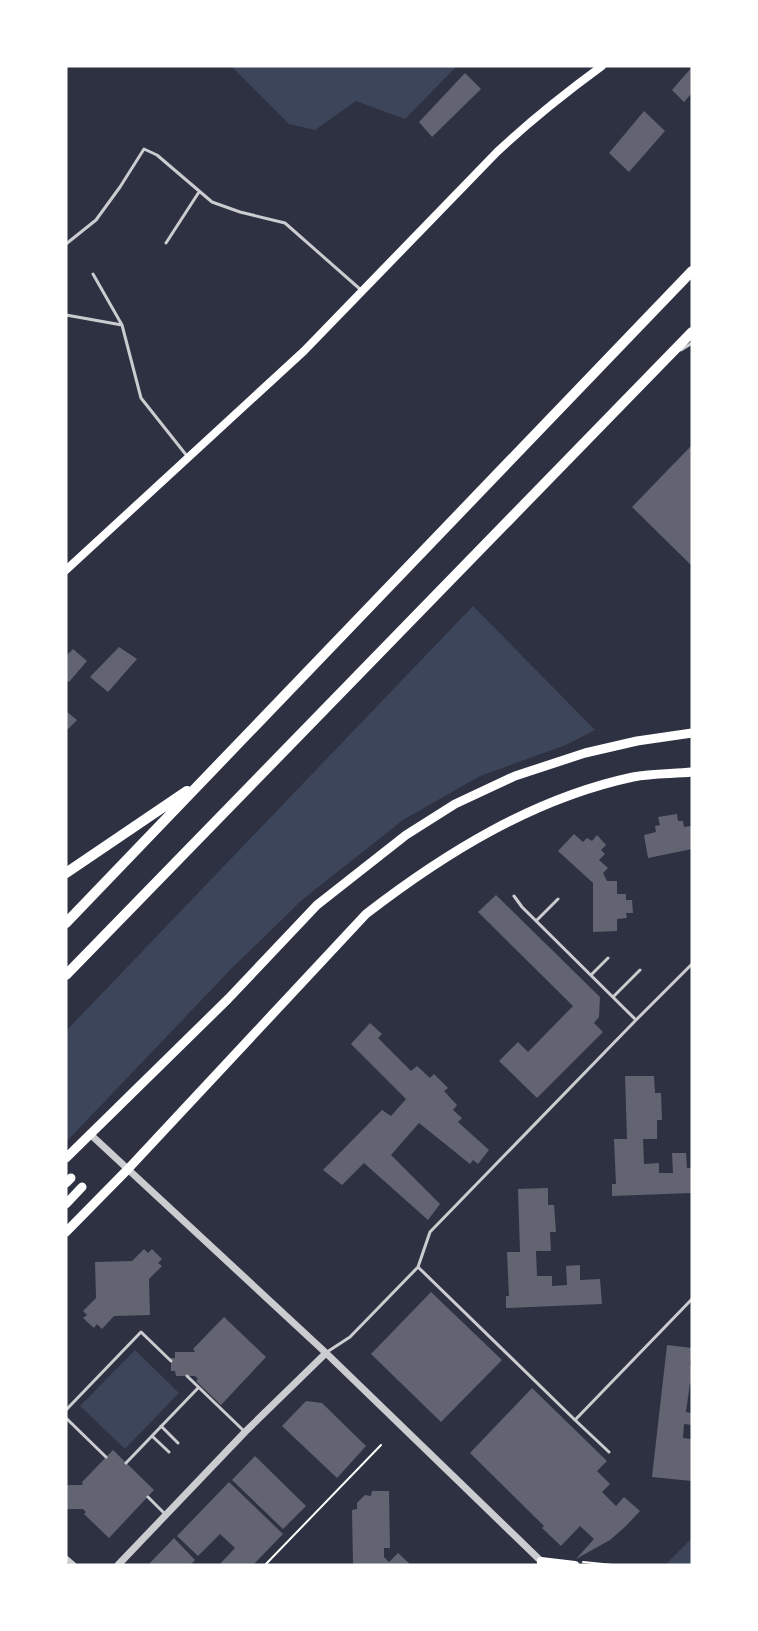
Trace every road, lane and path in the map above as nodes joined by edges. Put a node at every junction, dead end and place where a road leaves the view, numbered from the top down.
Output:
1 (602, 66) edge
2 (199, 192) junction
3 (166, 243) dead end
4 (66, 244) edge
5 (692, 271) edge
6 (93, 274) dead end
7 (362, 291) junction
8 (66, 315) edge
9 (122, 325) junction
10 (692, 332) edge
11 (692, 343) edge
12 (669, 356) junction
13 (188, 457) junction
14 (66, 570) edge
15 (692, 733) edge
16 (692, 772) edge
17 (205, 779) junction
18 (66, 873) edge
19 (514, 896) dead end
20 (558, 899) dead end
21 (536, 921) junction
22 (66, 923) edge
23 (608, 958) dead end
24 (692, 964) edge
25 (640, 970) dead end
26 (66, 975) edge
27 (591, 975) junction
28 (614, 997) junction
29 (636, 1020) junction
30 (90, 1134) junction
31 (66, 1158) edge
32 (128, 1169) junction
33 (82, 1187) dead end
34 (66, 1204) edge
35 (66, 1232) edge
36 (418, 1268) junction
37 (692, 1299) edge
38 (326, 1353) junction
39 (171, 1361) dead end
40 (186, 1376) dead end
41 (198, 1388) junction
42 (66, 1410) edge
43 (66, 1418) edge
44 (575, 1420) junction
45 (161, 1426) junction
46 (245, 1432) junction
47 (152, 1436) junction
48 (178, 1443) dead end
49 (381, 1445) dead end
50 (169, 1452) dead end
51 (609, 1452) dead end
52 (106, 1457) dead end
53 (126, 1463) dead end
54 (148, 1497) dead end
55 (166, 1515) junction
56 (66, 1558) edge
57 (578, 1563) edge
58 (542, 1564) edge
59 (74, 1565) edge
60 (118, 1565) edge
61 (265, 1565) edge
62 (614, 1565) edge

1 - 7 main road
2 - 3 lane
2 - 4 lane
2 - 7 lane
5 - 17 highway
6 - 9 lane
7 - 13 main road
8 - 9 lane
9 - 13 lane
10 - 12 highway
11 - 12 lane
12 - 26 highway
13 - 14 main road
15 - 30 highway
16 - 32 highway
17 - 18 highway
17 - 22 highway
19 - 21 lane
20 - 21 lane
21 - 27 lane
23 - 27 lane
24 - 29 lane
25 - 28 lane
27 - 28 lane
28 - 29 lane
29 - 36 lane
30 - 31 highway
30 - 32 street
32 - 35 highway
32 - 38 street
33 - 34 highway
36 - 38 lane
36 - 44 lane
37 - 44 lane
38 - 46 street
38 - 58 street
39 - 42 lane
40 - 41 lane
41 - 45 lane
41 - 46 lane
43 - 52 lane
44 - 51 lane
45 - 47 lane
45 - 48 lane
46 - 55 street
47 - 50 lane
47 - 53 lane
49 - 61 path
54 - 55 lane
55 - 60 street
56 - 59 street
57 - 58 main road
57 - 62 path

